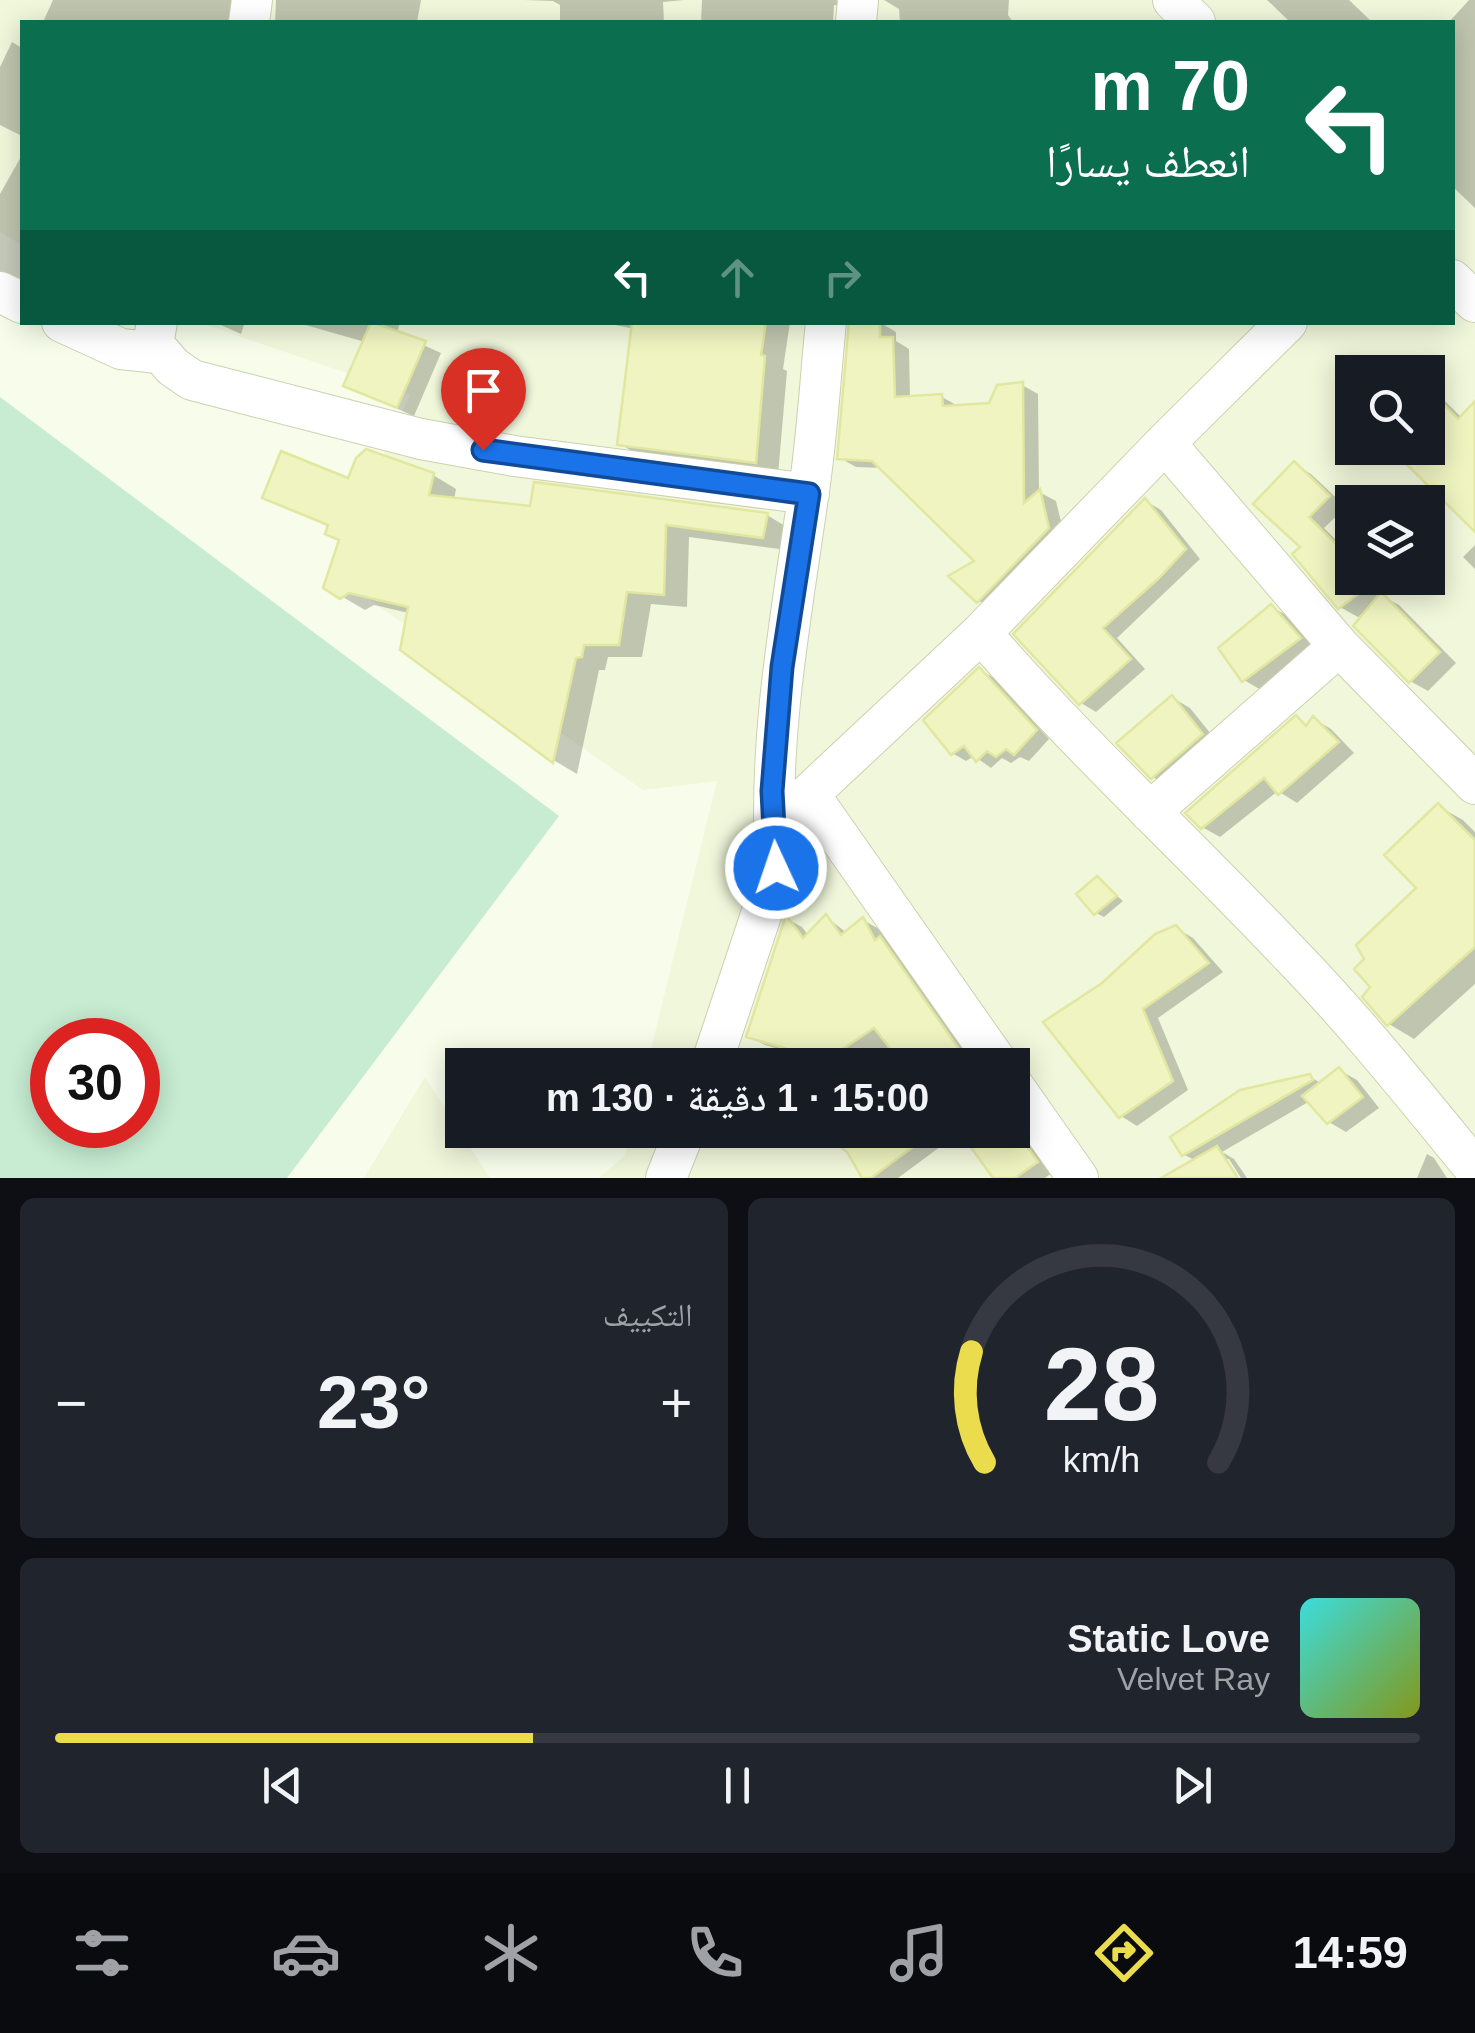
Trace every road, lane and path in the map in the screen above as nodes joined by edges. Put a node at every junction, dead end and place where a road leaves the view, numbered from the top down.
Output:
1 (1173, 0) edge
2 (1193, 20) edge
3 (1455, 283) edge
4 (1475, 302) edge
5 (69, 325) edge
6 (826, 325) edge
7 (1285, 325) edge
8 (158, 338) edge
9 (1164, 442) junction
10 (809, 494) junction
11 (981, 633) junction
12 (1339, 646) junction
13 (1475, 784) edge
14 (809, 794) junction
15 (1150, 812) junction
16 (776, 868) junction
17 (717, 1048) edge
18 (987, 1048) edge
19 (1030, 1110) edge
20 (678, 1148) edge
21 (1475, 1169) edge
22 (666, 1178) edge
23 (1078, 1178) edge

1 - 2 street
3 - 4 street
5 - 8 street
6 - 10 street
7 - 9 street
8 - 10 street
9 - 11 street
9 - 12 street
10 - 16 street
11 - 14 street
11 - 15 street
12 - 13 street
12 - 15 street
14 - 16 street
14 - 18 street
15 - 21 street
16 - 17 street
19 - 23 street
20 - 22 street

